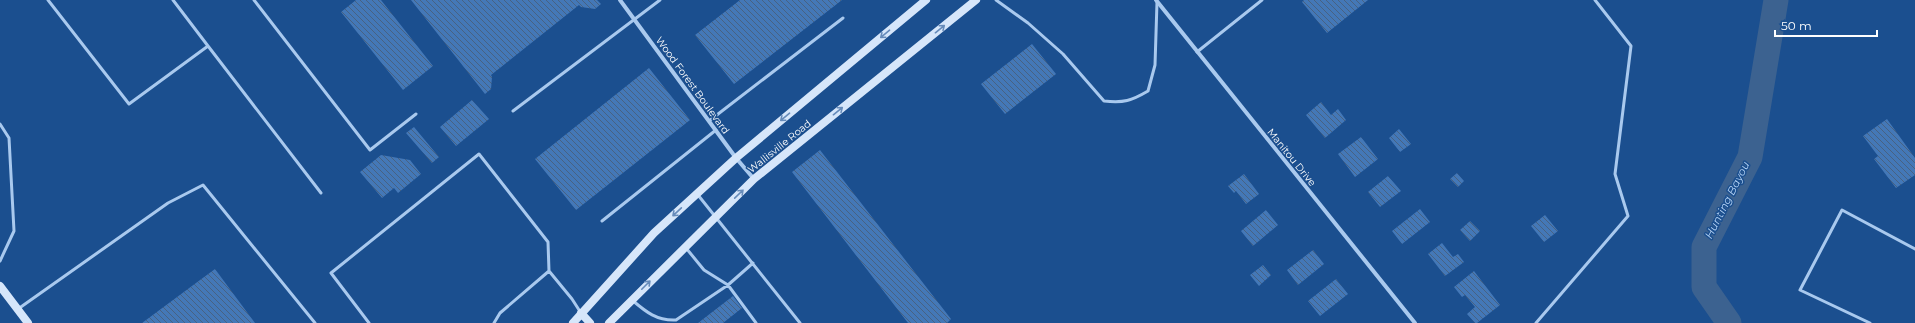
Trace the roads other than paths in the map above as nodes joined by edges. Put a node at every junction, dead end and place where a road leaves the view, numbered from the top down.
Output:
1 (48, 0) edge
2 (173, 0) edge
3 (254, 0) edge
4 (620, 0) edge
5 (660, 0) edge
6 (926, 0) edge
7 (976, 0) edge
8 (996, 0) edge
9 (1262, 0) edge
10 (1595, 0) edge
11 (1156, 1) edge
12 (843, 18) dead end
13 (634, 19) junction
14 (208, 46) junction
15 (1197, 52) junction
16 (513, 111) dead end
17 (416, 114) dead end
18 (709, 121) junction
19 (0, 124) edge
20 (716, 130) junction
21 (736, 158) junction
22 (754, 179) junction
23 (321, 192) dead end
24 (696, 194) junction
25 (716, 216) junction
26 (602, 221) dead end
27 (685, 246) junction
28 (1915, 249) edge
29 (0, 261) edge
30 (753, 263) junction
31 (549, 271) junction
32 (728, 285) junction
33 (0, 286) edge
34 (632, 300) junction
35 (18, 309) junction
36 (581, 313) junction
37 (28, 323) edge
38 (315, 323) edge
39 (369, 323) edge
40 (494, 323) edge
41 (572, 323) edge
42 (590, 323) edge
43 (609, 323) edge
44 (756, 323) edge
45 (800, 323) edge
46 (1415, 323) edge
47 (1536, 323) edge
48 (1870, 323) edge

1 - 14 lane
2 - 14 lane
3 - 17 lane
4 - 13 street, Wood Forest Boulevard
5 - 13 lane
6 -> 21 main road, Wallisville Road
22 -> 7 main road, Wallisville Road
8 - 11 lane
9 - 15 lane
10 - 47 lane
11 - 15 street, Manitou Drive
12 - 18 lane
13 - 16 lane
13 - 18 street, Wood Forest Boulevard
14 - 23 lane
15 - 46 street, Manitou Drive
18 - 20 street, Wood Forest Boulevard
19 - 29 lane
20 - 21 street, Wood Forest Boulevard
20 - 26 lane
21 - 22 street, Wood Forest Boulevard
21 - 24 main road, Wallisville Road
25 -> 22 main road, Wallisville Road
24 - 25 lane
24 -> 36 main road, Wallisville Road
25 - 27 main road, Wallisville Road
25 - 30 lane
27 - 32 lane
34 -> 27 main road, Wallisville Road
28 - 48 lane
30 - 32 lane
30 - 45 lane
31 - 36 lane
31 - 39 lane
31 - 40 lane
32 - 34 lane
32 - 44 lane
33 - 35 main road
34 - 43 main road, Wallisville Road
35 - 37 main road
35 - 38 lane
36 - 41 main road, Wallisville Road
36 - 42 main road

